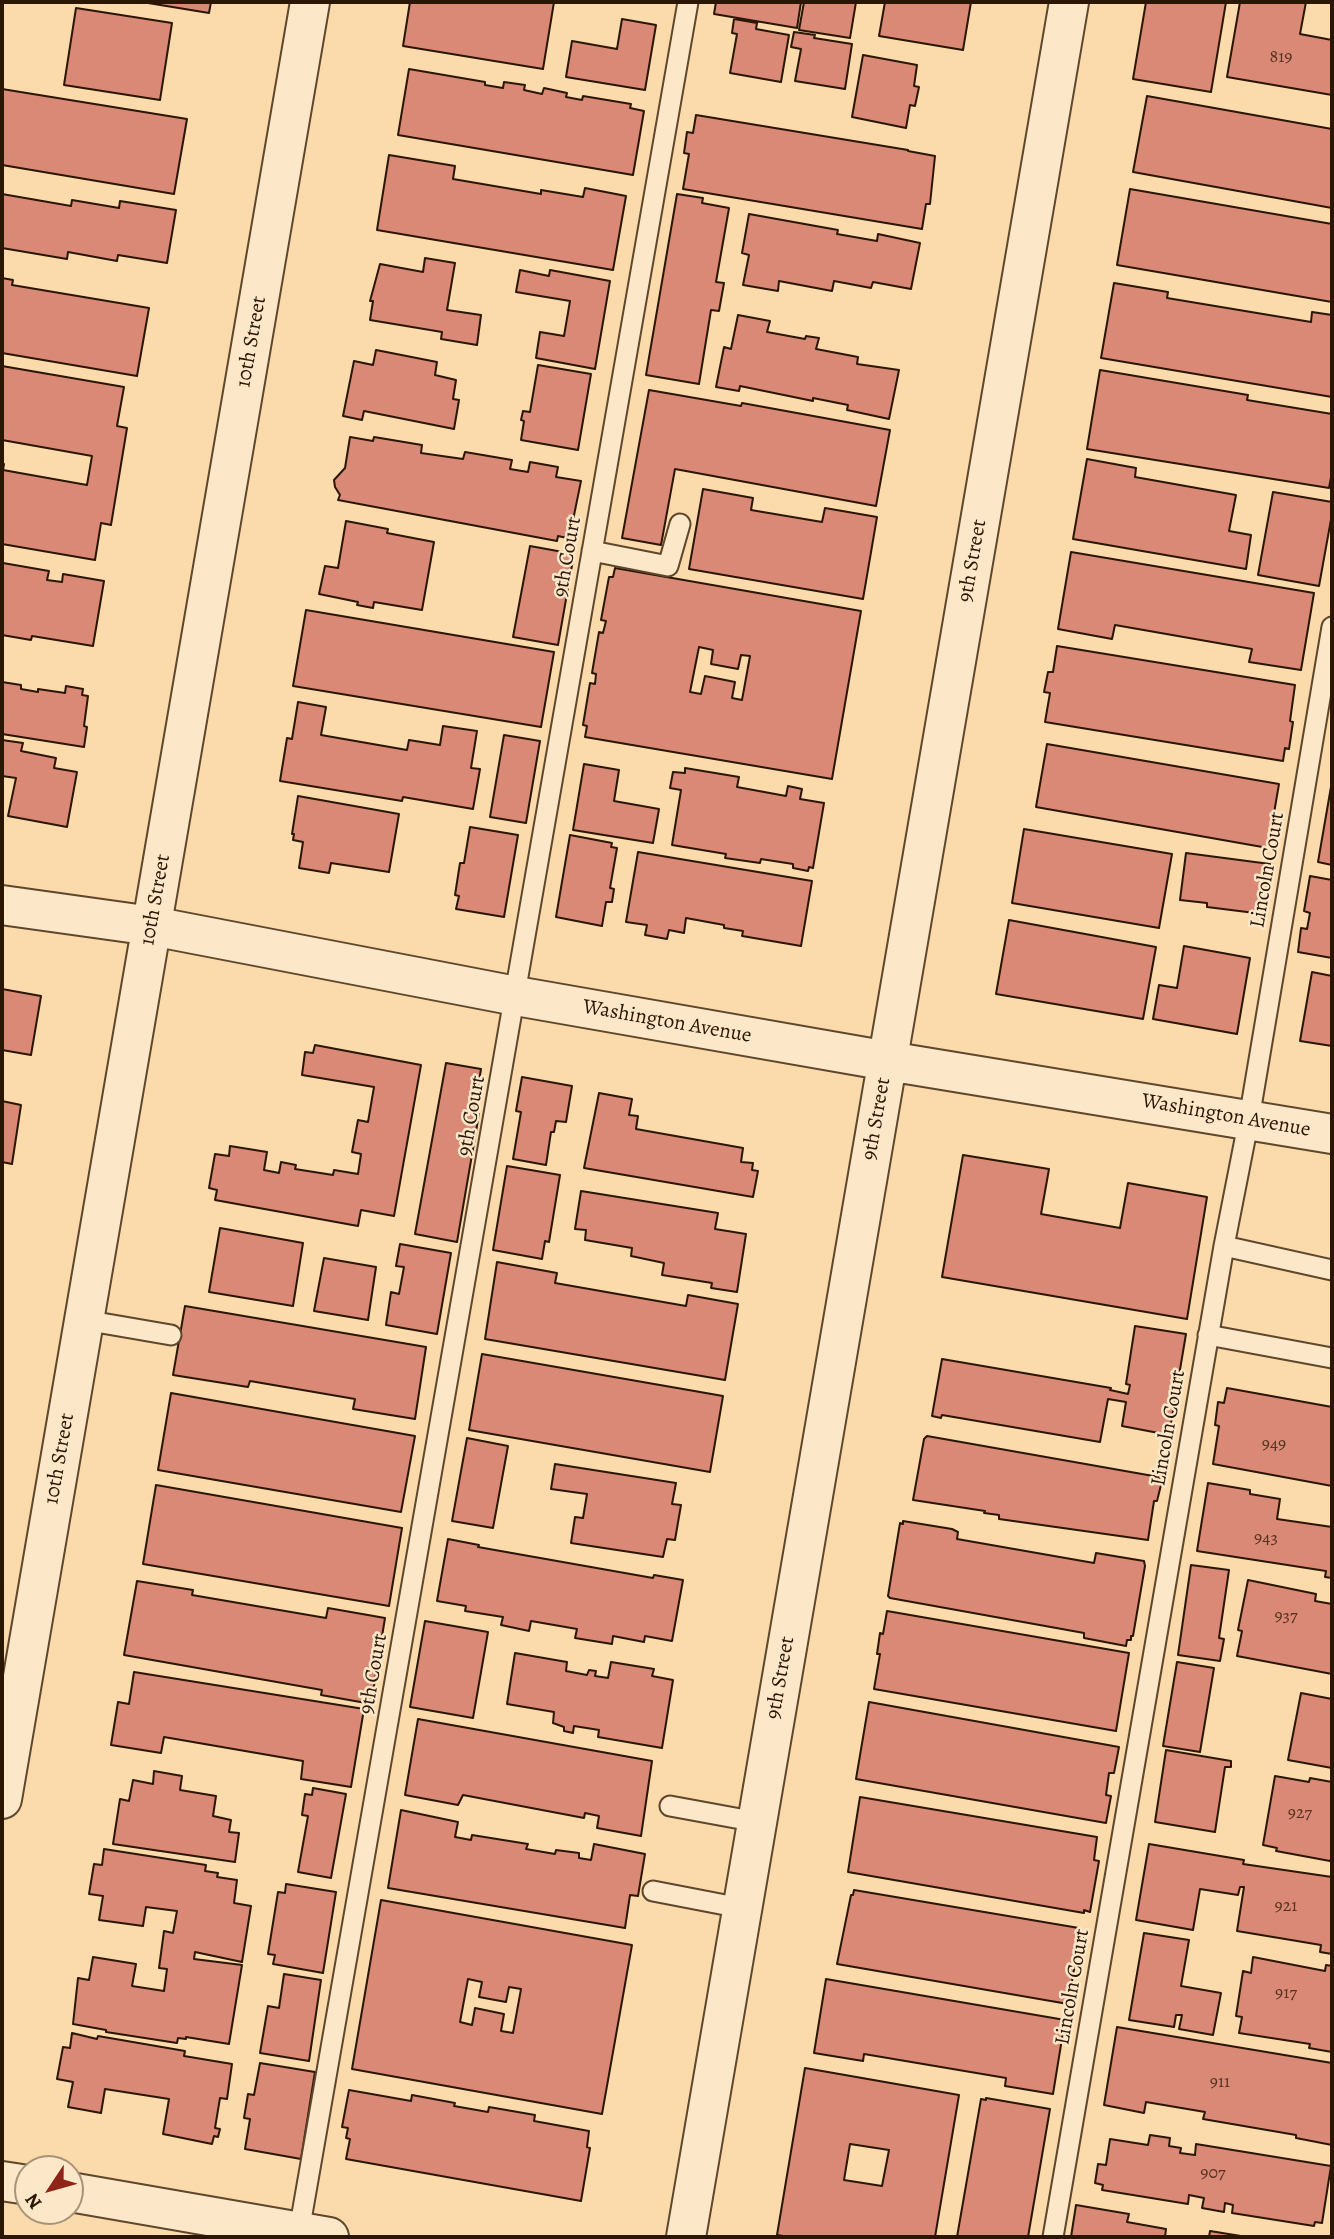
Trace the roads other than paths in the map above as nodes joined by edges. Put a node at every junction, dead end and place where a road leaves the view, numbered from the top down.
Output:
1 (310, 2) edge
2 (688, 2) edge
3 (1069, 2) edge
4 (680, 524) dead end
5 (592, 551) junction
6 (1332, 627) edge
7 (2, 905) edge
8 (152, 926) junction
9 (516, 996) junction
10 (888, 1061) junction
11 (1249, 1119) junction
12 (1332, 1134) edge
13 (1224, 1245) junction
14 (1332, 1270) edge
15 (84, 1320) junction
16 (171, 1335) dead end
17 (1208, 1335) junction
18 (1332, 1358) edge
19 (2, 1799) edge
20 (670, 1806) dead end
21 (757, 1822) junction
22 (653, 1891) dead end
23 (741, 1908) junction
24 (84, 2195) edge
25 (309, 2236) edge
26 (686, 2237) edge
27 (1053, 2237) edge

1 - 8 street, 10th Street
2 - 5 lane, 9th Court
3 - 10 street, 9th Street
4 - 5 lane
5 - 9 lane, 9th Court
6 - 11 lane, Lincoln Court
7 - 8 street, Washington Avenue
8 - 9 street, Washington Avenue
8 - 15 street, 10th Street
9 - 10 street, Washington Avenue
9 - 25 lane, 9th Court
10 - 11 street, Washington Avenue
10 - 21 street, 9th Street
11 - 12 street, Washington Avenue
11 - 13 lane, Lincoln Court
13 - 14 lane
13 - 17 lane, Lincoln Court
15 - 16 lane
15 - 19 street, 10th Street
17 - 18 lane
17 - 27 lane, Lincoln Court
20 - 21 lane
21 - 23 street, 9th Street
22 - 23 lane
23 - 26 street, 9th Street
24 - 25 street

